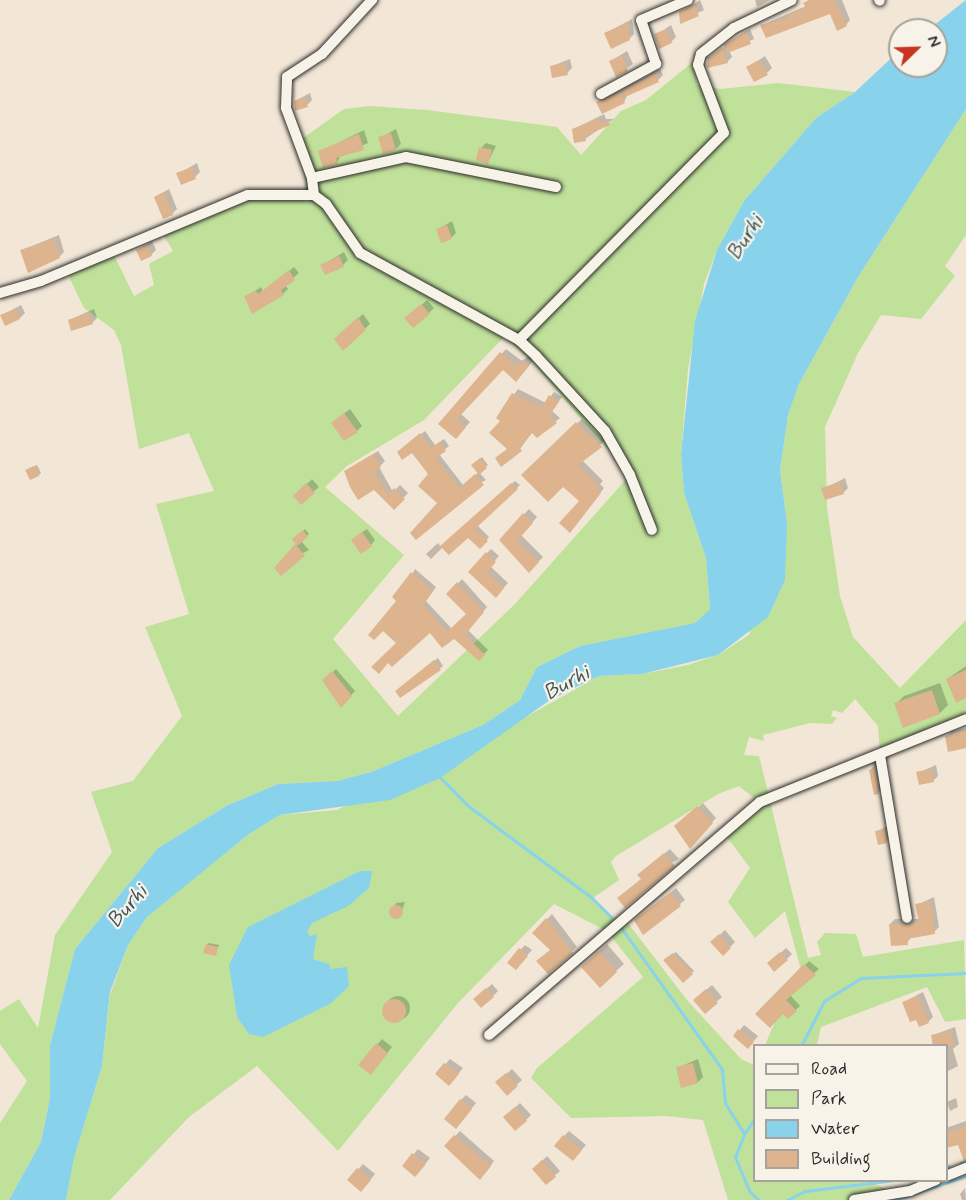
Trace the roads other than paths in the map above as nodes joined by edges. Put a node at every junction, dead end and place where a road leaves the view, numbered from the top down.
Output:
1 (372, 0) edge
2 (688, 0) edge
3 (792, 0) edge
4 (601, 94) dead end
5 (312, 178) junction
6 (556, 187) dead end
7 (314, 195) junction
8 (0, 293) edge
9 (519, 340) junction
10 (652, 530) dead end
11 (966, 719) edge
12 (880, 755) junction
13 (907, 918) dead end
14 (489, 1035) dead end
15 (966, 1168) edge
16 (948, 1175) edge
17 (931, 1182) edge
18 (854, 1200) edge

1 - 5 street
2 - 4 street
3 - 9 street
5 - 6 street
5 - 7 street
7 - 8 street
7 - 9 street
9 - 10 street
11 - 12 street
12 - 13 street
12 - 14 street
15 - 16 street
17 - 18 street

